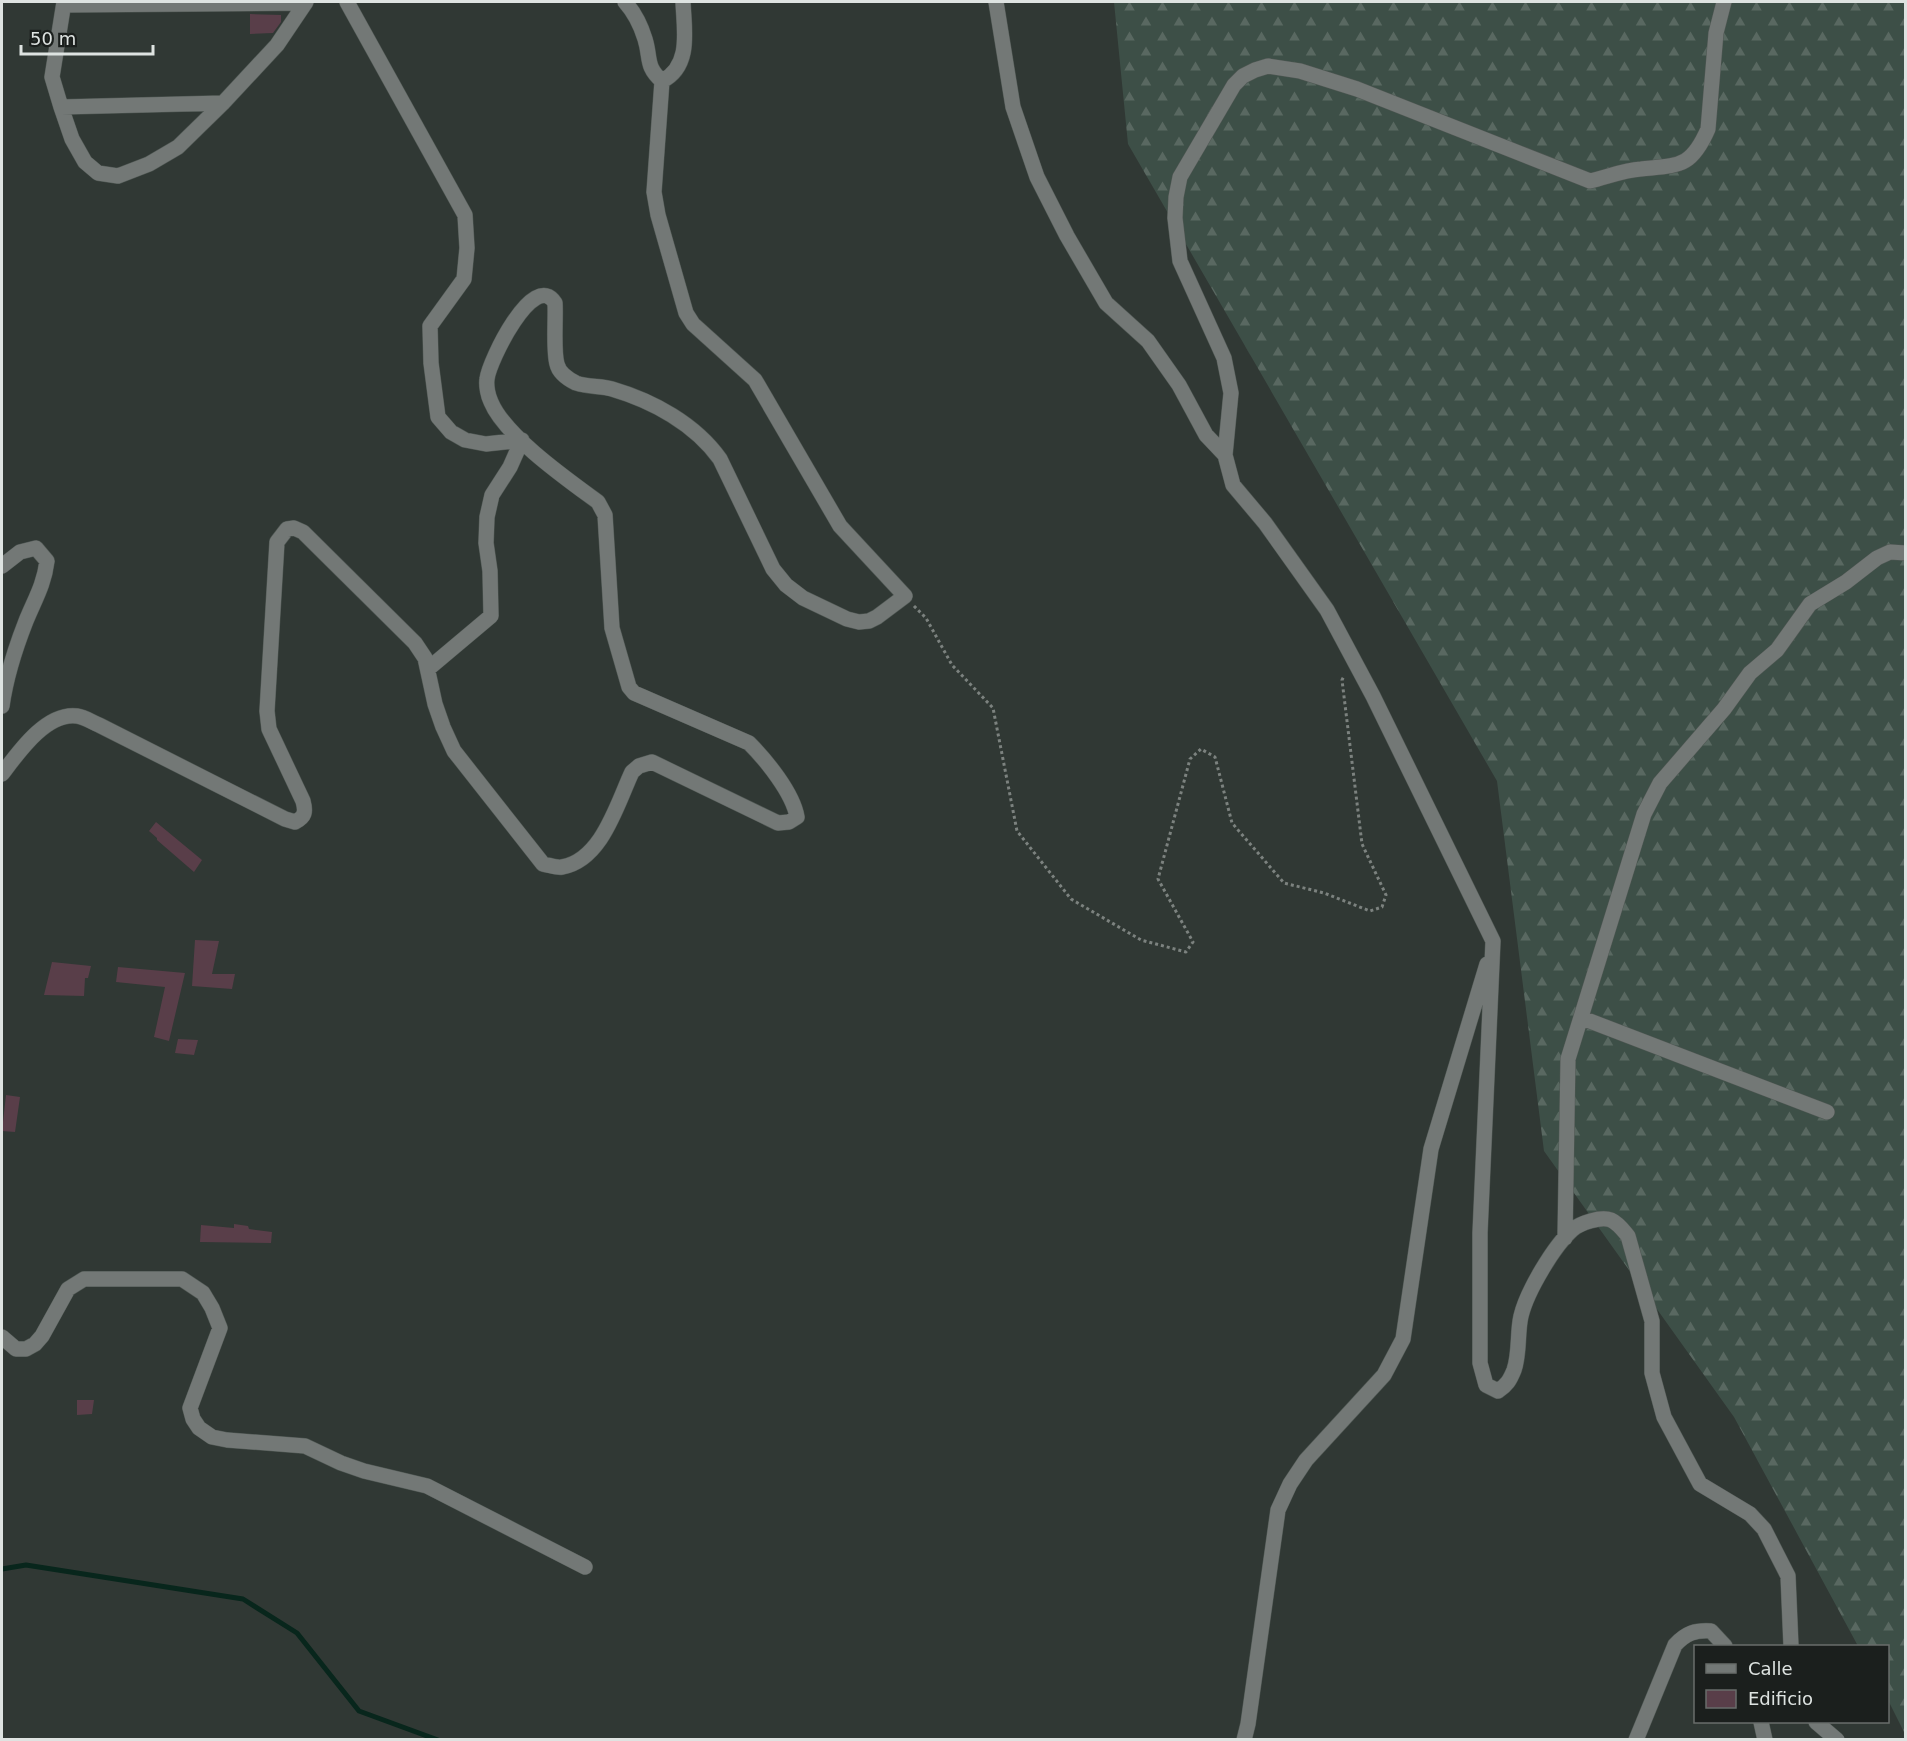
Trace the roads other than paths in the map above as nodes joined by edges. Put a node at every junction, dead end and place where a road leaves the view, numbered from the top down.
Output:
1 (305, 2) edge
2 (347, 2) edge
3 (625, 2) edge
4 (683, 2) edge
5 (996, 2) edge
6 (1724, 2) edge
7 (64, 3) edge
8 (662, 81) junction
9 (223, 103) junction
10 (61, 107) junction
11 (522, 440) junction
12 (1224, 455) junction
13 (1905, 553) edge
14 (2, 566) edge
15 (428, 669) junction
16 (2, 705) edge
17 (2, 774) edge
18 (1494, 941) junction
19 (1582, 1018) junction
20 (1827, 1112) dead end
21 (1565, 1238) junction
22 (2, 1337) edge
23 (585, 1567) dead end
24 (1723, 1645) edge
25 (1791, 1645) edge
26 (1761, 1723) edge
27 (1817, 1723) edge
28 (1244, 1740) edge
29 (1636, 1740) edge
30 (1765, 1740) edge
31 (1838, 1740) edge

1 - 7 street
1 - 9 street
2 - 11 street
3 - 8 street
4 - 8 street
5 - 12 street
6 - 12 street
7 - 10 street
8 - 11 street
9 - 10 street
9 - 10 street
11 - 15 street
11 - 15 street
12 - 18 street
13 - 19 street
14 - 16 street
15 - 17 street
18 - 21 street
18 - 28 street
19 - 20 street
19 - 21 street
21 - 25 street
22 - 23 street
24 - 29 street
26 - 30 street
27 - 31 street

